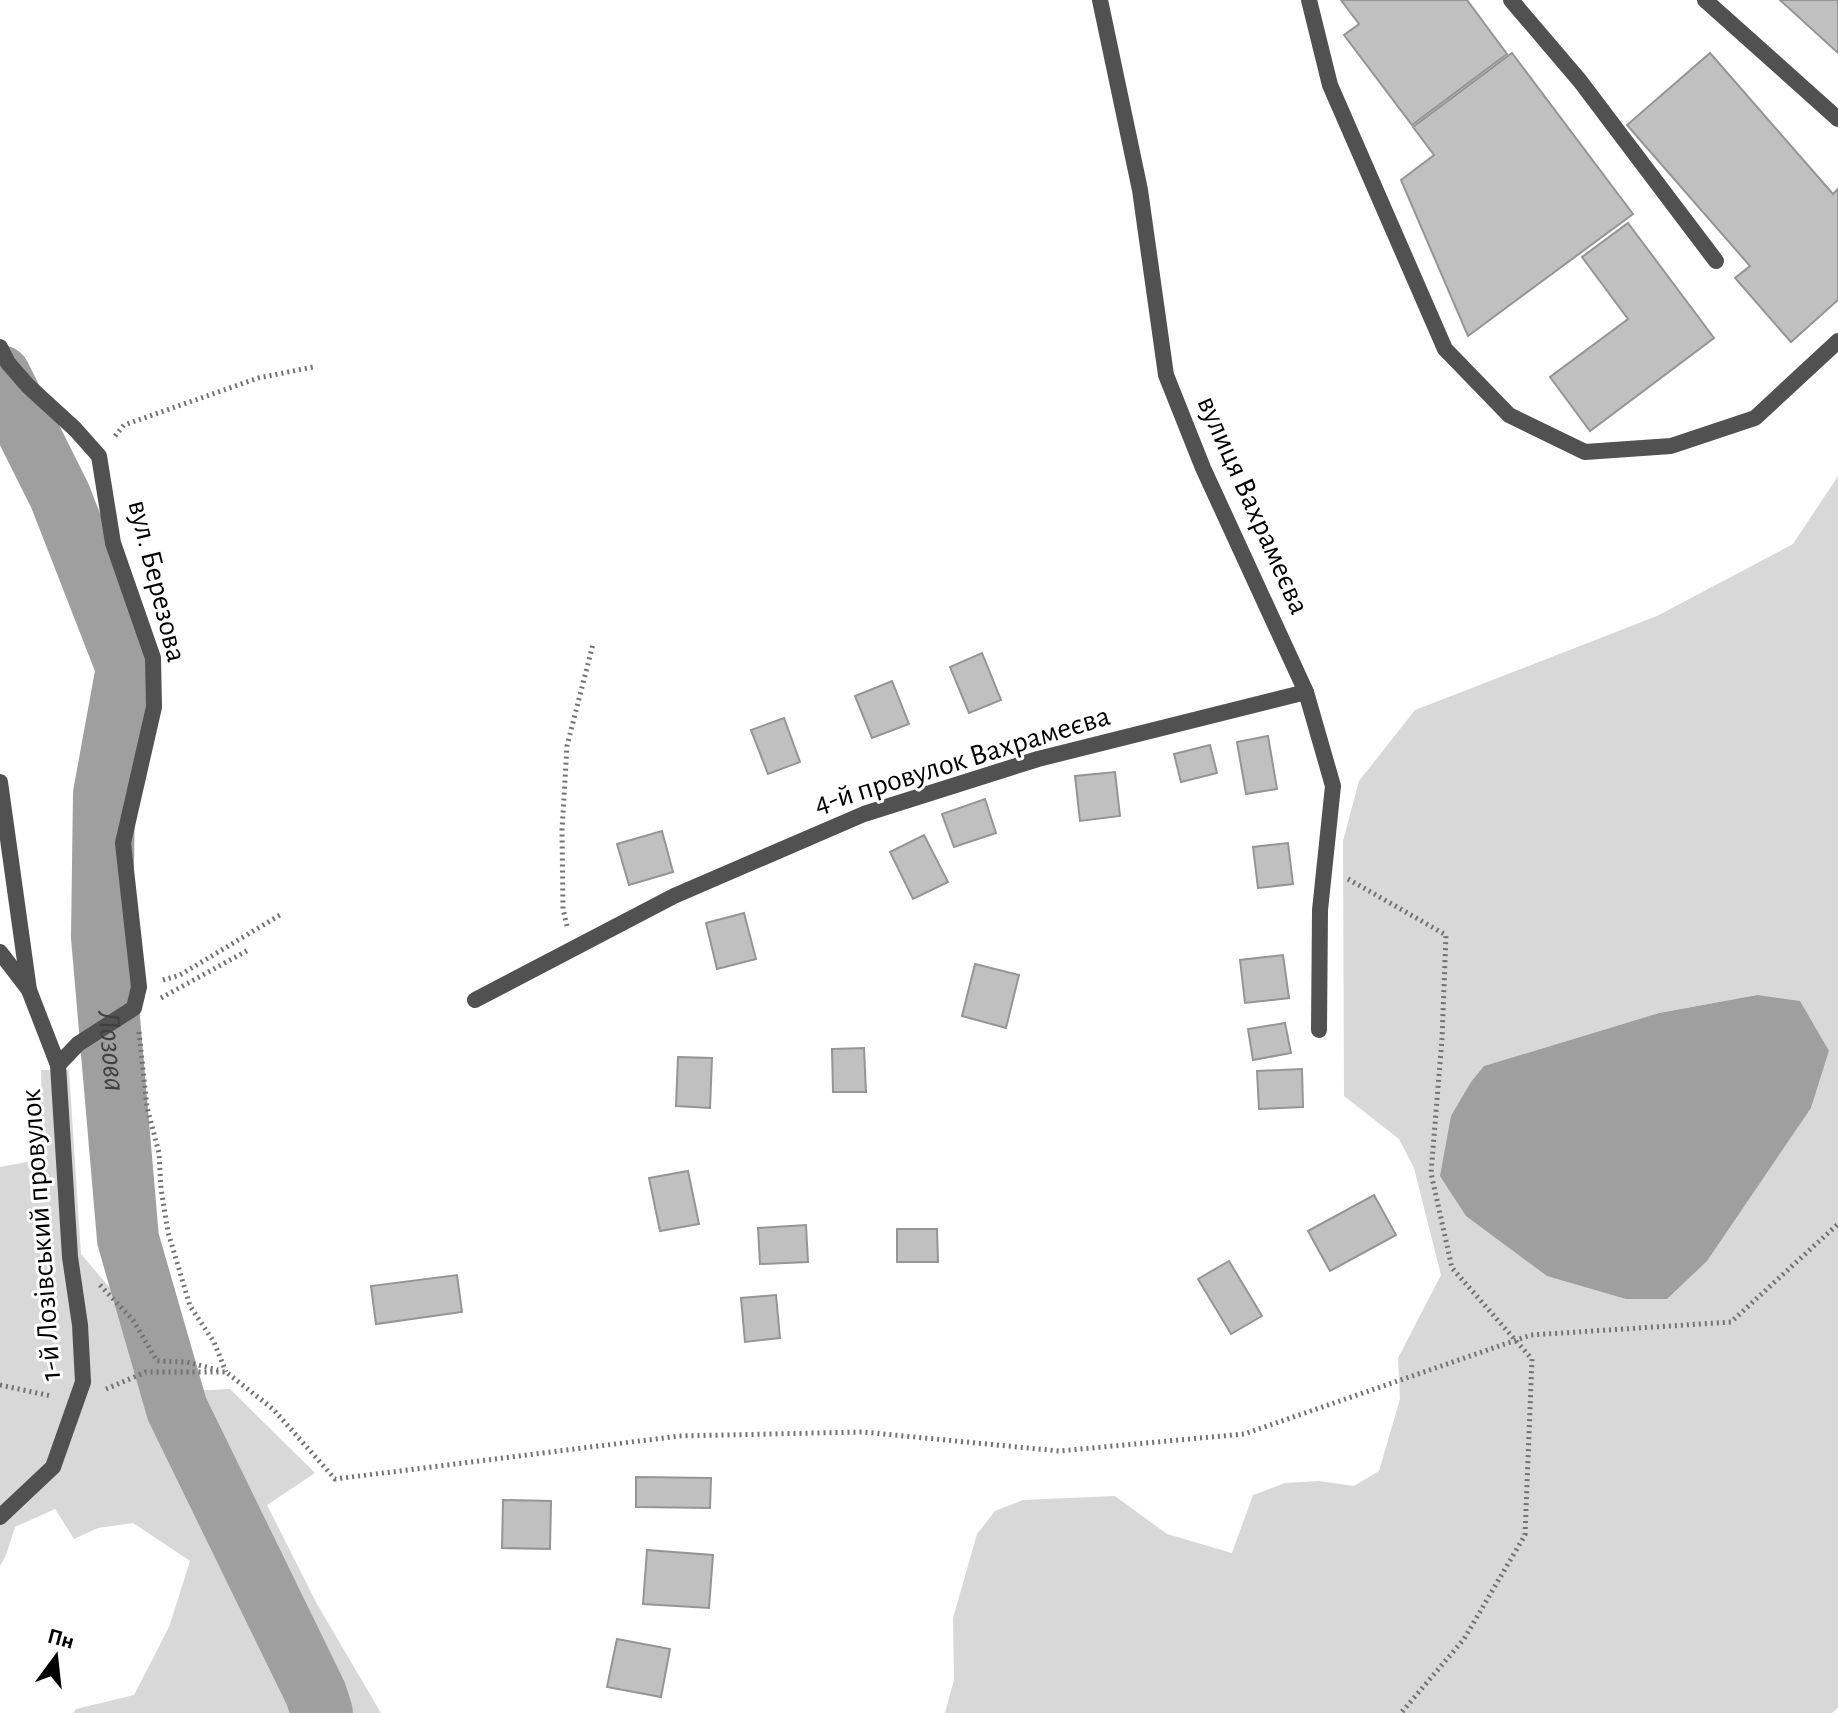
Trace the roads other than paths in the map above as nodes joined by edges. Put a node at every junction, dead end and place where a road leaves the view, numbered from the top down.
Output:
1 (1100, 0) edge
2 (1309, 0) edge
3 (1511, 0) edge
4 (1705, 0) edge
5 (1838, 119) edge
6 (1716, 261) dead end
7 (1838, 341) edge
8 (0, 347) edge
9 (1306, 692) junction
10 (0, 782) edge
11 (0, 952) edge
12 (29, 990) junction
13 (475, 1000) dead end
14 (1319, 1030) dead end
15 (58, 1065) junction
16 (0, 1517) edge

1 - 9 street, вулиця Вахрамеєва
2 - 7 street
3 - 6 street
4 - 5 street
8 - 15 street, вул. Березова
9 - 13 street, 4-й провулок Вахрамеєва
9 - 14 street, вулиця Вахрамеєва
10 - 12 street
11 - 12 street
12 - 15 street, 1-й Лозівський провулок
15 - 16 street, 1-й Лозівський провулок

